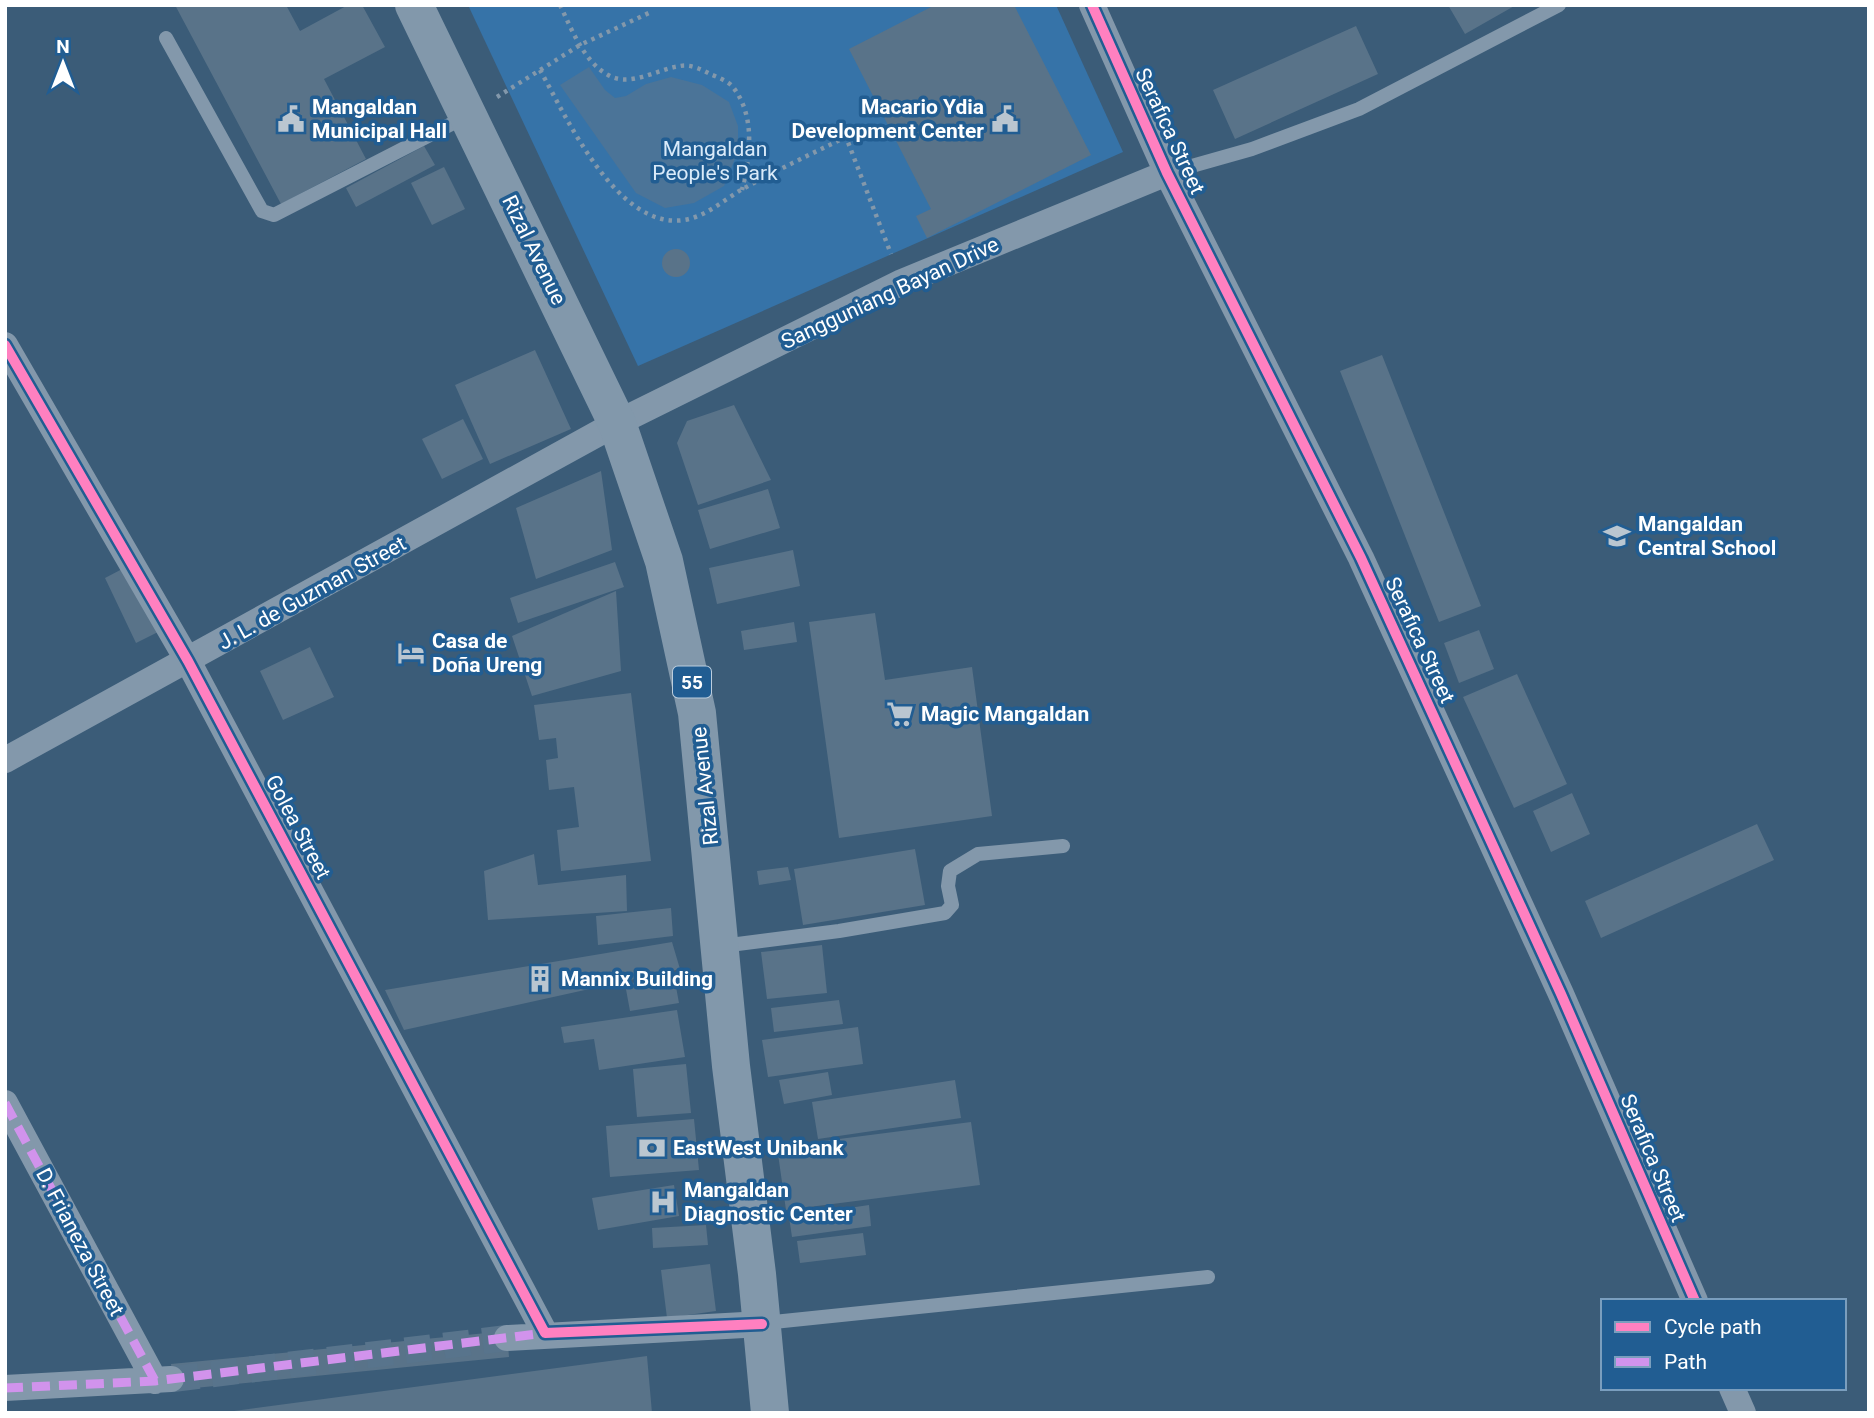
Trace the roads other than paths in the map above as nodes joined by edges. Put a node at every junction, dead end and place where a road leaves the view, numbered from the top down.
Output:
1 (414, 5) edge
2 (1092, 5) edge
3 (1559, 5) edge
4 (166, 38) dead end
5 (470, 115) junction
6 (1167, 173) junction
7 (5, 345) edge
8 (617, 423) junction
9 (188, 661) junction
10 (5, 760) edge
11 (1063, 845) dead end
12 (720, 946) junction
13 (5, 1103) edge
14 (1208, 1277) dead end
15 (1694, 1299) edge
16 (762, 1324) junction
17 (545, 1334) junction
18 (507, 1338) tunnel mouth
19 (5, 1388) edge
20 (1733, 1390) edge
21 (769, 1413) edge
22 (1743, 1413) edge

1 - 5 highway, Rizal Avenue / 55
2 - 6 street, Serafica Street
3 - 6 lane
4 - 5 lane
5 - 8 highway, Rizal Avenue / 55
6 - 8 street, Sangguniang Bayan Drive
6 - 15 street, Serafica Street
7 - 9 street, Golea Street
8 - 9 street, J. L. de Guzman Street
8 - 12 highway, Rizal Avenue / 55
9 - 10 street, J. L. de Guzman Street
9 - 17 street, Golea Street
11 - 12 lane
12 - 16 highway, Rizal Avenue / 55
13 - 19 street, D. Frianeza Street
14 - 16 lane
16 - 17 street
16 - 21 highway, Rizal Avenue / 55
17 - 18 street
20 - 22 street

